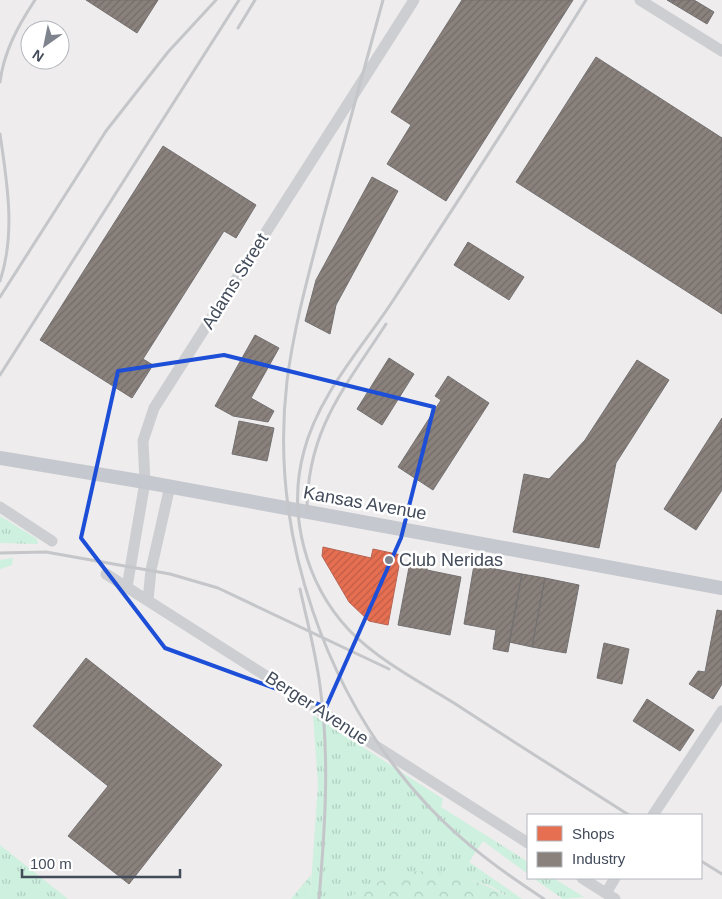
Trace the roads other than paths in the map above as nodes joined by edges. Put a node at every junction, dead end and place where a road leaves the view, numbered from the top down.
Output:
1 (414, 0) edge
2 (640, 0) edge
3 (722, 51) edge
4 (0, 458) edge
5 (145, 482) junction
6 (170, 486) junction
7 (0, 507) edge
8 (52, 541) dead end
9 (106, 574) dead end
10 (127, 587) junction
11 (722, 588) edge
12 (148, 600) junction
13 (722, 711) edge
14 (655, 814) edge
15 (527, 842) edge
16 (584, 879) edge
17 (615, 879) edge
18 (610, 896) edge

1 - 5 street, Adams Street
2 - 3 street
4 - 5 main road, Kansas Avenue
5 - 6 main road, Kansas Avenue
5 - 10 street, Adams Street
6 - 11 main road, Kansas Avenue
6 - 12 street
7 - 8 street
9 - 10 street, Berger Avenue
10 - 12 street, Berger Avenue
12 - 15 street, Berger Avenue
13 - 14 street
16 - 18 street
17 - 18 street

